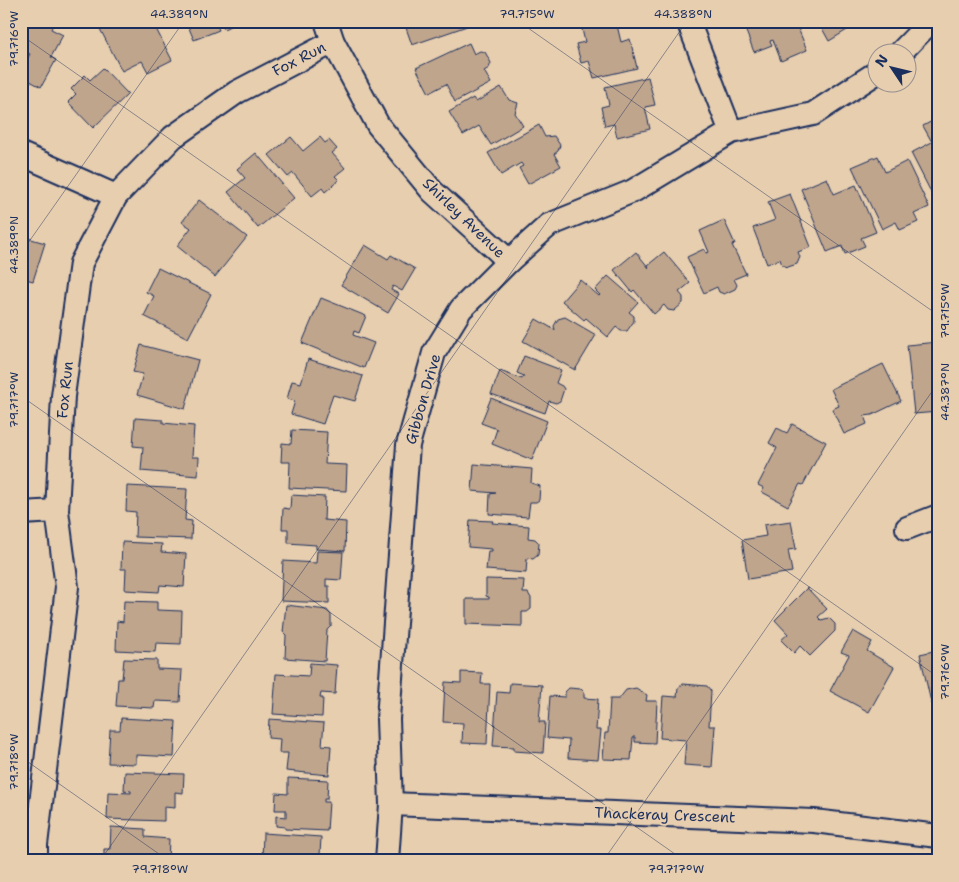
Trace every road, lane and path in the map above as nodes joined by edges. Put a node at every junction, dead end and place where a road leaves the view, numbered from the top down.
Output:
1 (688, 21) edge
2 (930, 21) edge
3 (330, 31) edge
4 (910, 42) edge
5 (866, 80) edge
6 (731, 132) junction
7 (21, 154) edge
8 (116, 196) junction
9 (509, 261) junction
10 (57, 512) junction
11 (21, 513) edge
12 (938, 516) edge
13 (907, 528) dead end
14 (392, 804) junction
15 (938, 836) edge
16 (31, 849) edge
17 (387, 861) edge

1 - 6 street
2 - 4 street
3 - 8 street, Fox Run
3 - 9 street, Shirley Avenue
5 - 6 street, Gibbon Drive
6 - 9 street, Gibbon Drive
7 - 8 street
8 - 10 street, Fox Run
9 - 14 street, Gibbon Drive
10 - 11 street
10 - 16 street, Fox Run
12 - 13 street
14 - 15 street, Thackeray Crescent
14 - 17 street, Gibbon Drive

